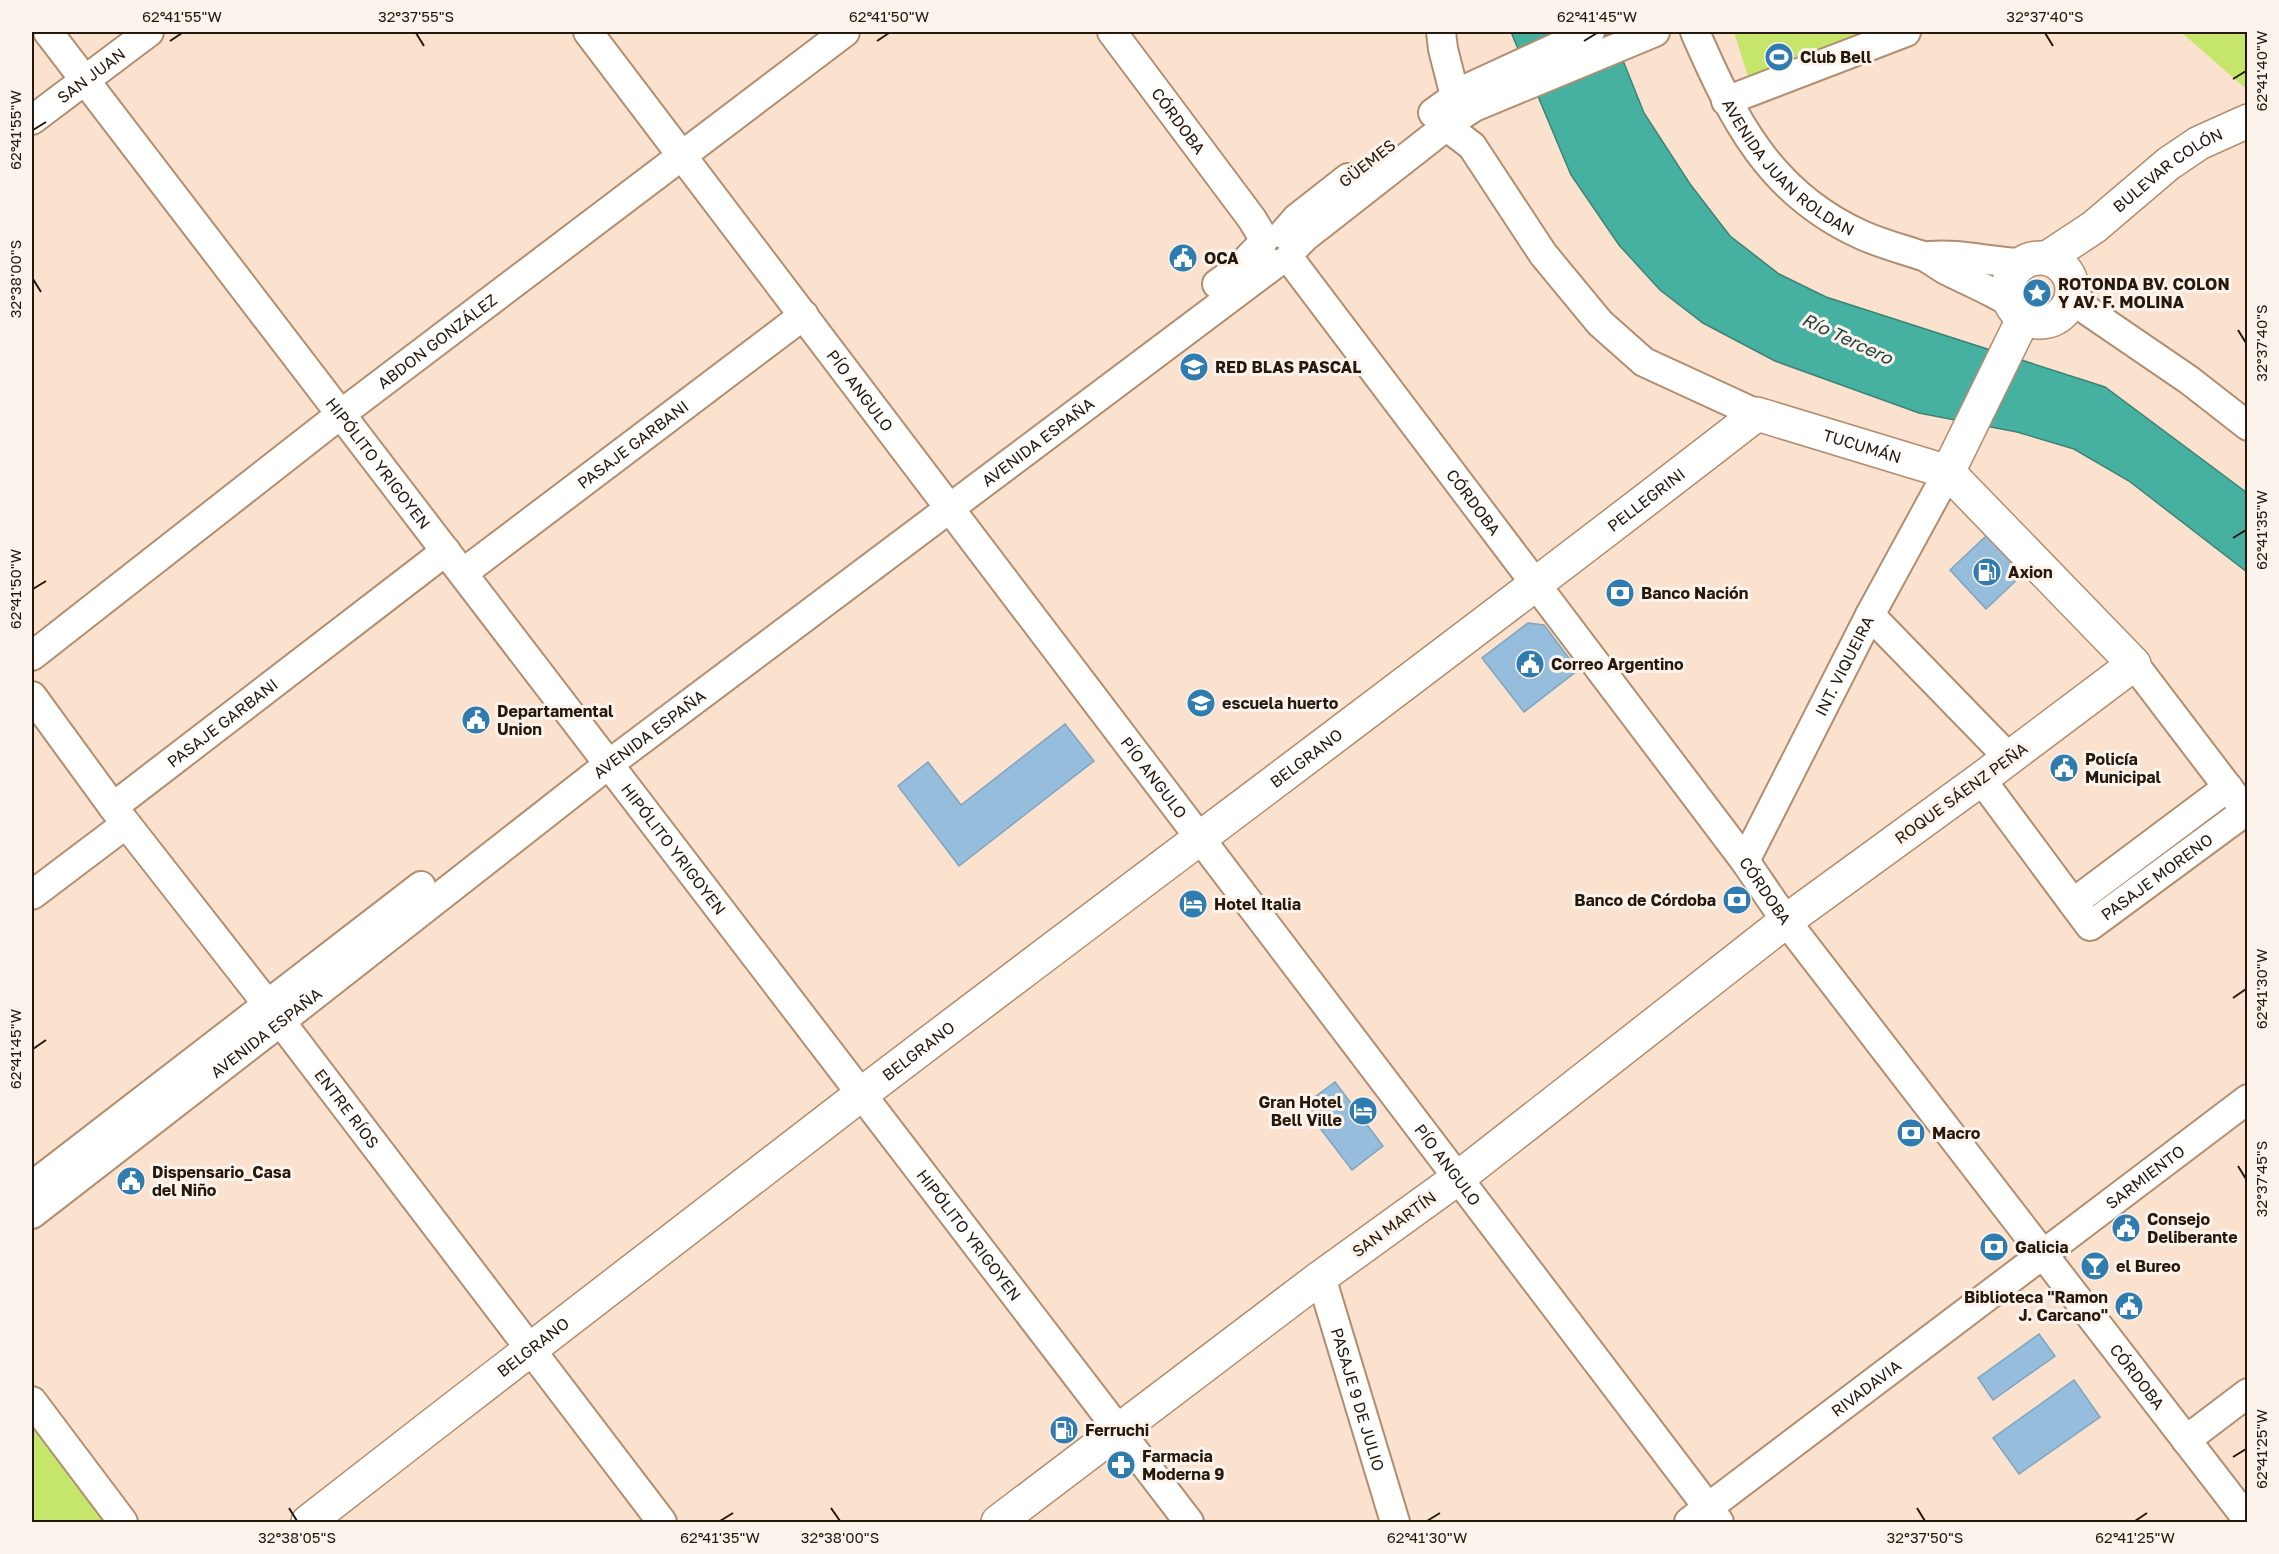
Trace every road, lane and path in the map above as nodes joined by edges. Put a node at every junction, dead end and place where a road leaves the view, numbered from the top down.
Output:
1 (48, 32) edge
2 (149, 32) edge
3 (588, 32) edge
4 (845, 32) edge
5 (1112, 32) edge
6 (1129, 32) edge
7 (1441, 32) edge
8 (1590, 32) edge
9 (1656, 32) edge
10 (1695, 32) edge
11 (1906, 32) edge
12 (86, 80) junction
13 (1726, 101) junction
14 (1453, 113) junction
15 (32, 120) edge
16 (2247, 121) edge
17 (682, 155) junction
18 (1278, 246) junction
19 (1924, 257) junction
20 (2056, 281) junction
21 (804, 315) junction
22 (2017, 319) junction
23 (341, 414) junction
24 (1757, 414) junction
25 (2247, 426) edge
26 (1948, 472) junction
27 (944, 500) junction
28 (454, 562) junction
29 (1535, 586) junction
30 (1870, 615) junction
31 (32, 656) edge
32 (2134, 664) junction
33 (32, 696) edge
34 (603, 756) junction
35 (2009, 758) junction
36 (1981, 779) junction
37 (2228, 787) junction
38 (2247, 812) edge
39 (120, 816) junction
40 (1200, 838) junction
41 (1745, 861) junction
42 (32, 895) edge
43 (2073, 903) junction
44 (1786, 921) junction
45 (274, 1014) junction
46 (862, 1094) junction
47 (2247, 1099) edge
48 (1458, 1178) junction
49 (32, 1186) edge
50 (32, 1214) edge
51 (2042, 1253) junction
52 (1321, 1277) junction
53 (530, 1349) junction
54 (2247, 1393) edge
55 (32, 1401) edge
56 (1118, 1429) junction
57 (2186, 1440) junction
58 (1705, 1518) edge
59 (2247, 1520) edge
60 (123, 1522) edge
61 (308, 1522) edge
62 (662, 1522) edge
63 (998, 1522) edge
64 (1189, 1522) edge
65 (1395, 1522) edge

1 - 12 street, HIPÓLITO YRIGOYEN
2 - 12 street, SAN JUAN
3 - 17 street, PÍO ANGULO
4 - 17 street, ABDON GONZÁLEZ
5 - 18 street, CÓRDOBA
6 - 18 street, CÓRDOBA
7 - 14 street
8 - 14 street
9 - 14 street
10 - 13 street, AVENIDA JUAN ROLDAN
11 - 13 street
12 - 15 street, SAN JUAN
12 - 23 street, HIPÓLITO YRIGOYEN
13 - 19 street, AVENIDA JUAN ROLDAN
14 - 18 street, GÜEMES
14 - 24 street, TUCUMÁN
16 - 20 main road, BULEVAR COLÓN
17 - 21 street, PÍO ANGULO
17 - 23 street, ABDON GONZÁLEZ
18 - 27 street, AVENIDA ESPAÑA
18 - 29 street, CÓRDOBA
19 - 20 street, AVENIDA JUAN ROLDAN
19 - 22 street, AVENIDA JUAN ROLDAN
20 - 22 main road, BULEVAR COLÓN
20 - 22 main road
20 - 25 street
21 - 27 street, PÍO ANGULO
21 - 28 street, PASAJE GARBANI
22 - 26 main road
23 - 28 street, HIPÓLITO YRIGOYEN
23 - 31 street, ABDON GONZÁLEZ
24 - 26 main road, TUCUMÁN
24 - 29 main road, PELLEGRINI
26 - 30 street, INT. VIQUEIRA
26 - 32 main road, TUCUMÁN
27 - 34 street, AVENIDA ESPAÑA
27 - 40 street, PÍO ANGULO
28 - 34 street, HIPÓLITO YRIGOYEN
28 - 39 street, PASAJE GARBANI
29 - 40 main road, BELGRANO
29 - 41 street, CÓRDOBA
30 - 35 street
30 - 41 street, INT. VIQUEIRA
32 - 35 main road, ROQUE SÁENZ PEÑA
32 - 37 street, TUCUMÁN
33 - 39 street, ENTRE RÍOS
34 - 45 street, AVENIDA ESPAÑA
34 - 46 street, HIPÓLITO YRIGOYEN
35 - 36 main road, ROQUE SÁENZ PEÑA
36 - 43 street, PASAJE MORENO
36 - 44 main road, ROQUE SÁENZ PEÑA
37 - 38 street, TUCUMÁN
37 - 43 street, PASAJE MORENO
38 - 43 street, PASAJE MORENO
39 - 42 street, PASAJE GARBANI
39 - 45 street, ENTRE RÍOS
40 - 46 main road, BELGRANO
40 - 48 street, PÍO ANGULO
41 - 44 street, CÓRDOBA
44 - 48 main road, SAN MARTÍN
44 - 51 street, CÓRDOBA
45 - 49 street, AVENIDA ESPAÑA
45 - 50 street, AVENIDA ESPAÑA
45 - 53 street, ENTRE RÍOS
46 - 53 main road, BELGRANO
46 - 56 street, HIPÓLITO YRIGOYEN
47 - 51 street, SARMIENTO
48 - 52 main road, SAN MARTÍN
48 - 58 street, PÍO ANGULO
51 - 57 street, CÓRDOBA
51 - 58 street, RIVADAVIA
52 - 56 main road, SAN MARTÍN
52 - 65 street, PASAJE 9 DE JULIO
53 - 61 main road, BELGRANO
53 - 62 street, ENTRE RÍOS
54 - 57 street
55 - 60 street
56 - 63 main road, SAN MARTÍN
56 - 64 street, HIPÓLITO YRIGOYEN
57 - 59 street, CÓRDOBA

